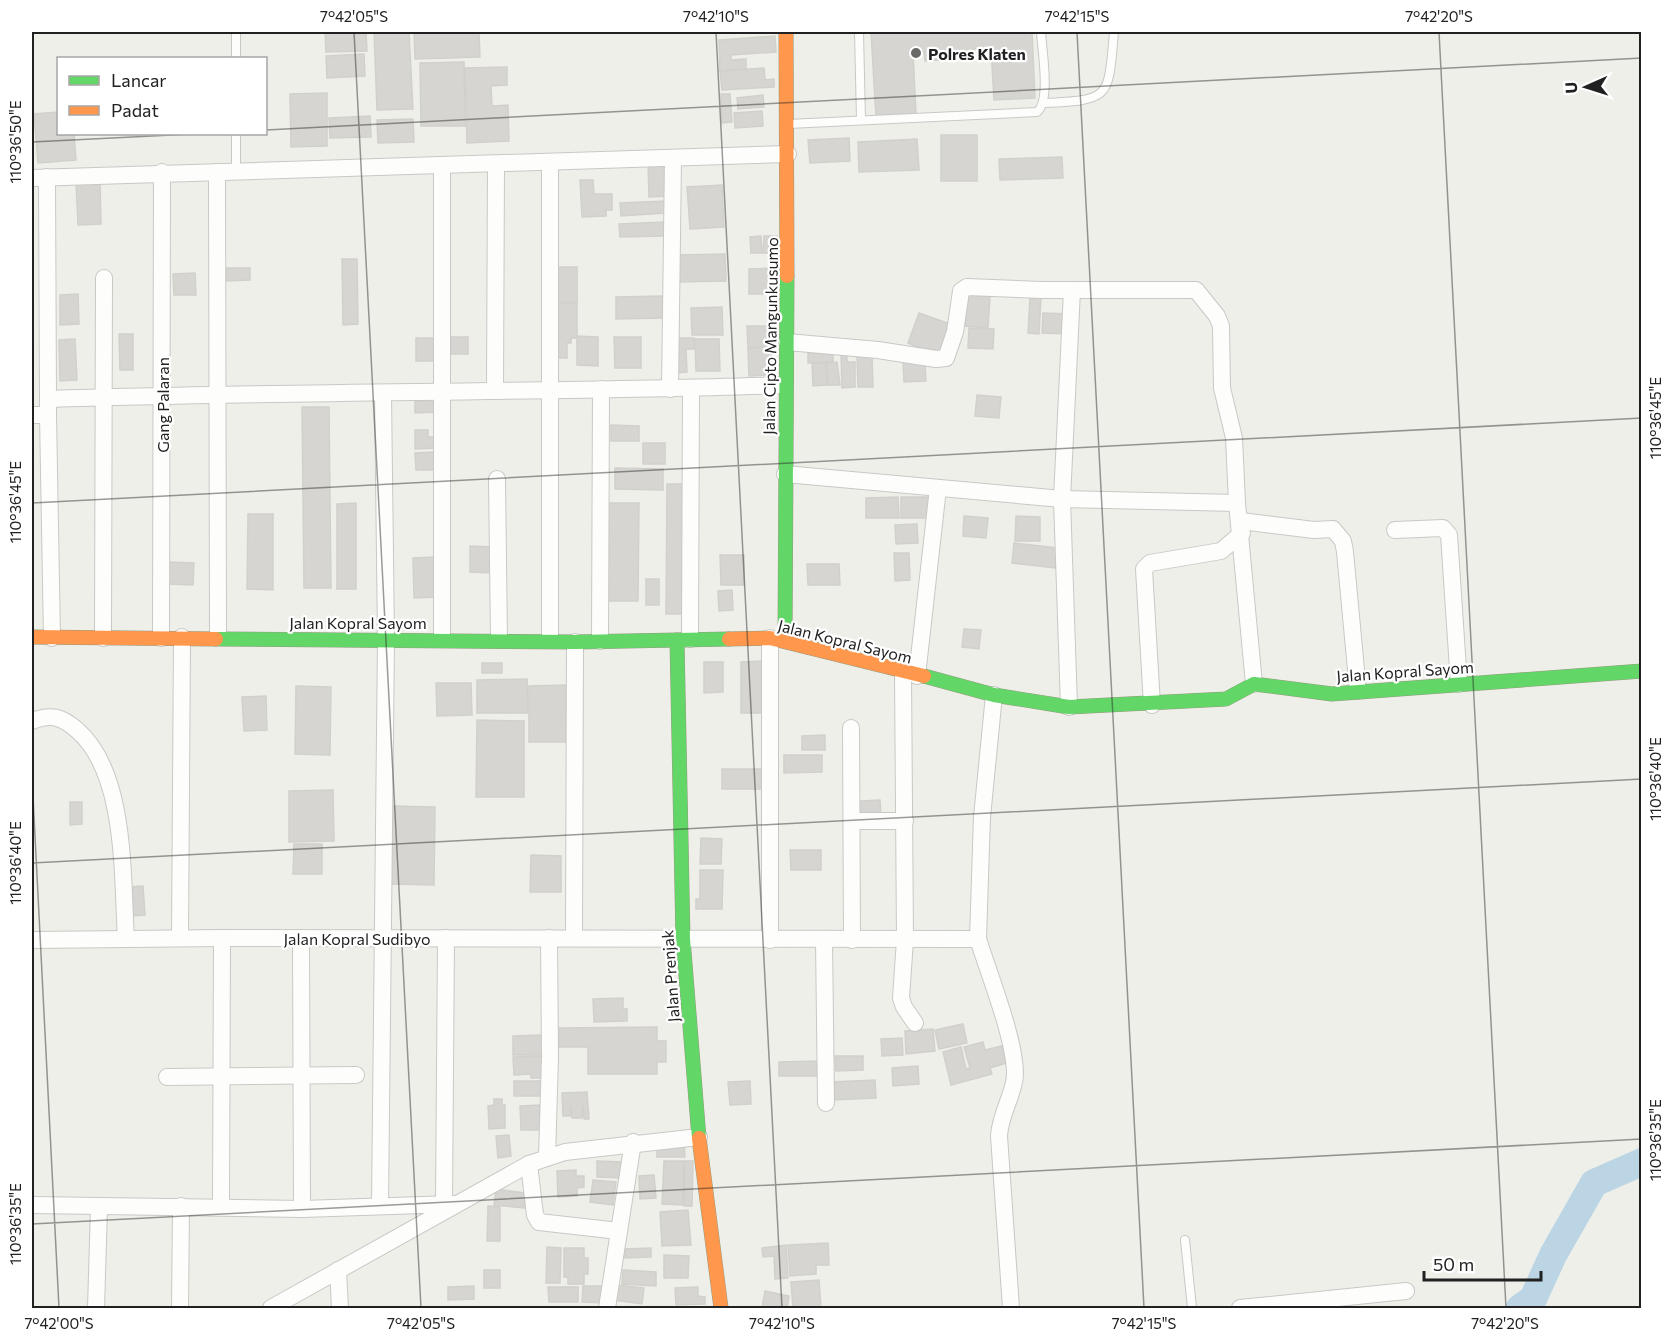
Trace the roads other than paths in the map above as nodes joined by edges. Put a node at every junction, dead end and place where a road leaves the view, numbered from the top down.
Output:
1 (236, 32) edge
2 (786, 32) edge
3 (859, 32) edge
4 (1041, 32) edge
5 (1114, 32) edge
6 (236, 57) edge
7 (1044, 103) junction
8 (861, 120) junction
9 (787, 124) junction
10 (236, 135) edge
11 (788, 154) junction
12 (673, 159) junction
13 (550, 162) junction
14 (496, 164) junction
15 (442, 167) junction
16 (236, 171) junction
17 (162, 172) junction
18 (217, 172) junction
19 (39, 178) edge
20 (104, 278) dead end
21 (1072, 290) junction
22 (787, 342) junction
23 (785, 385) junction
24 (601, 388) junction
25 (691, 388) junction
26 (670, 389) junction
27 (550, 390) junction
28 (495, 391) junction
29 (442, 392) junction
30 (383, 393) junction
31 (218, 394) junction
32 (162, 395) junction
33 (104, 397) junction
34 (43, 410) edge
35 (785, 474) junction
36 (497, 479) dead end
37 (938, 488) junction
38 (1062, 500) junction
39 (1237, 503) junction
40 (1241, 527) junction
41 (1395, 530) dead end
42 (32, 637) edge
43 (218, 637) junction
44 (51, 638) junction
45 (103, 638) junction
46 (161, 638) junction
47 (182, 638) junction
48 (386, 639) junction
49 (442, 639) junction
50 (684, 639) junction
51 (777, 639) junction
52 (499, 640) junction
53 (550, 640) junction
54 (600, 641) junction
55 (575, 642) junction
56 (1641, 671) edge
57 (910, 674) junction
58 (1254, 684) junction
59 (1459, 684) junction
60 (1358, 691) junction
61 (994, 695) junction
62 (1152, 705) junction
63 (1069, 707) junction
64 (32, 721) edge
65 (851, 728) dead end
66 (852, 821) junction
67 (904, 821) junction
68 (180, 938) junction
69 (222, 938) junction
70 (301, 938) junction
71 (383, 938) junction
72 (446, 938) junction
73 (549, 938) junction
74 (574, 938) junction
75 (126, 939) junction
76 (683, 939) junction
77 (904, 939) junction
78 (978, 939) junction
79 (32, 940) edge
80 (771, 940) junction
81 (824, 940) junction
82 (852, 940) junction
83 (915, 1023) dead end
84 (356, 1075) dead end
85 (300, 1076) junction
86 (167, 1077) dead end
87 (222, 1078) junction
88 (826, 1103) dead end
89 (699, 1137) junction
90 (633, 1142) junction
91 (547, 1157) junction
92 (529, 1164) junction
93 (450, 1204) junction
94 (32, 1205) edge
95 (181, 1206) junction
96 (221, 1206) junction
97 (380, 1206) junction
98 (99, 1207) junction
99 (302, 1209) junction
100 (619, 1231) junction
101 (1185, 1240) dead end
102 (338, 1270) junction
103 (1406, 1291) dead end
104 (96, 1308) edge
105 (180, 1308) edge
106 (271, 1308) edge
107 (340, 1308) edge
108 (607, 1308) edge
109 (721, 1308) edge
110 (1011, 1308) edge
111 (1192, 1308) edge
112 (1239, 1308) edge

1 - 6 lane
2 - 9 street, Jalan Cipto Mangunkusumo
3 - 8 lane
4 - 7 lane
5 - 7 lane
7 - 8 lane
8 - 9 lane
9 - 11 street, Jalan Cipto Mangunkusumo
10 - 16 lane
11 - 12 street
11 - 22 street, Jalan Cipto Mangunkusumo
12 - 13 street
12 - 26 street
13 - 14 street
13 - 27 street
14 - 15 street
14 - 28 street
15 - 16 street
15 - 29 street
16 - 18 street
17 - 18 street
17 - 19 street
17 - 32 street, Gang Palaran
18 - 31 street
19 - 34 street
20 - 33 street
21 - 22 street
21 - 38 street
21 - 39 street
22 - 23 street, Jalan Cipto Mangunkusumo
23 - 25 street
23 - 35 street, Jalan Cipto Mangunkusumo
24 - 26 street
24 - 27 street
24 - 54 street
25 - 26 street
25 - 50 street
27 - 28 street
27 - 53 street
28 - 29 street
29 - 30 street
29 - 49 street
30 - 31 street
30 - 48 street
31 - 32 street
31 - 43 street
32 - 33 street
32 - 46 street, Gang Palaran
33 - 34 street
33 - 45 street
34 - 44 street
35 - 37 street
35 - 51 street, Jalan Cipto Mangunkusumo
36 - 52 street
37 - 38 street
37 - 57 street
38 - 39 street
38 - 63 street
39 - 40 street
40 - 58 street
40 - 60 street
40 - 62 street
41 - 59 street
42 - 44 street, Jalan Kopral Sayom
43 - 47 street, Jalan Kopral Sayom
43 - 48 street, Jalan Kopral Sayom
44 - 45 street, Jalan Kopral Sayom
45 - 46 street, Jalan Kopral Sayom
46 - 47 street, Jalan Kopral Sayom
47 - 68 street
48 - 49 street, Jalan Kopral Sayom
48 - 71 street
49 - 52 street, Jalan Kopral Sayom
50 - 51 street, Jalan Kopral Sayom
50 - 54 street, Jalan Kopral Sayom
50 - 76 street, Jalan Prenjak
51 - 57 street, Jalan Kopral Sayom
51 - 80 street
52 - 53 street, Jalan Kopral Sayom
53 - 55 street, Jalan Kopral Sayom
54 - 55 street, Jalan Kopral Sayom
55 - 74 street
56 - 59 street, Jalan Kopral Sayom
57 - 61 street, Jalan Kopral Sayom
57 - 67 street
58 - 60 street, Jalan Kopral Sayom
58 - 62 street, Jalan Kopral Sayom
59 - 60 street, Jalan Kopral Sayom
61 - 63 street, Jalan Kopral Sayom
61 - 78 street
62 - 63 street, Jalan Kopral Sayom
64 - 75 street
65 - 66 street
66 - 67 street
66 - 82 street
67 - 77 street
68 - 69 street, Jalan Kopral Sudibyo
68 - 75 street, Jalan Kopral Sudibyo
69 - 70 street, Jalan Kopral Sudibyo
69 - 87 street
70 - 71 street, Jalan Kopral Sudibyo
70 - 85 street
71 - 72 street, Jalan Kopral Sudibyo
71 - 97 street
72 - 73 street, Jalan Kopral Sudibyo
72 - 93 street
73 - 74 street, Jalan Kopral Sudibyo
73 - 91 street
74 - 76 street, Jalan Kopral Sudibyo
75 - 79 street, Jalan Kopral Sudibyo
76 - 80 street, Jalan Kopral Sudibyo
76 - 89 street, Jalan Prenjak
77 - 78 street, Jalan Kopral Sudibyo
77 - 82 street, Jalan Kopral Sudibyo
77 - 83 street
78 - 110 street
80 - 81 street, Jalan Kopral Sudibyo
81 - 82 street, Jalan Kopral Sudibyo
81 - 88 street
84 - 85 street
85 - 87 street
85 - 99 street
86 - 87 street
87 - 96 street
89 - 90 street
89 - 109 street, Jalan Prenjak
90 - 91 street
90 - 100 street
91 - 92 street
92 - 93 street
92 - 100 street
93 - 97 street
93 - 102 street
94 - 98 street
95 - 96 street
95 - 98 street
95 - 105 street
96 - 99 street
97 - 99 street
98 - 104 street
100 - 108 street
101 - 111 lane
102 - 106 street
102 - 107 street
103 - 112 street

